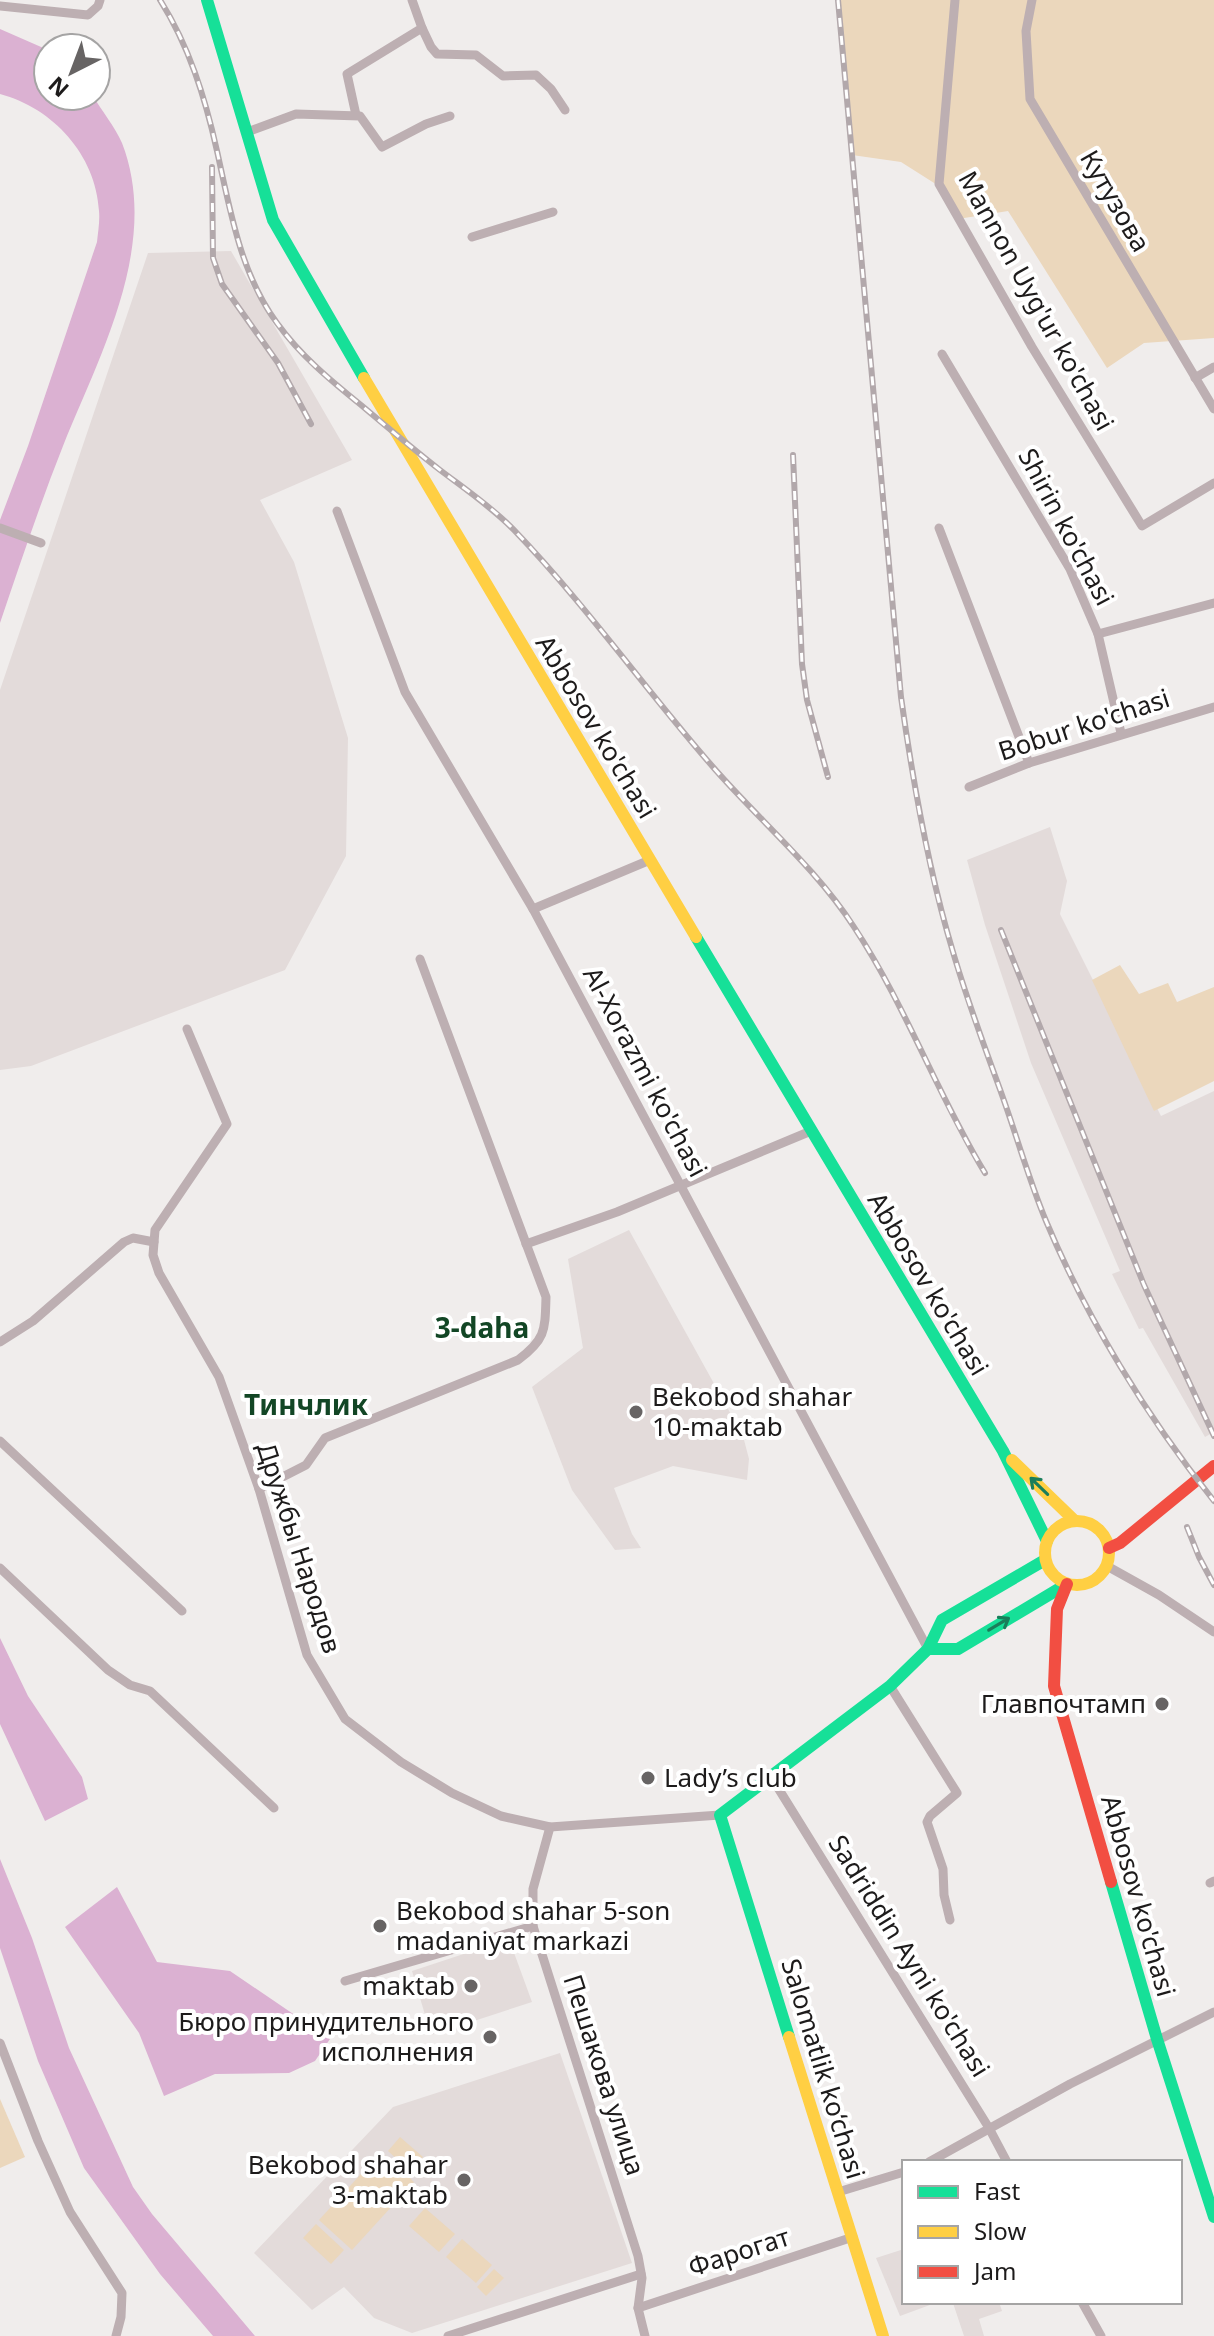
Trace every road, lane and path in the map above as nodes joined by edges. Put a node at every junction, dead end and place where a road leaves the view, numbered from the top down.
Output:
1 (100, 0) edge
2 (207, 0) edge
3 (412, 0) edge
4 (955, 0) edge
5 (1032, 0) edge
6 (0, 6) edge
7 (422, 28) junction
8 (565, 110) dead end
9 (356, 115) junction
10 (450, 116) dead end
11 (247, 132) junction
12 (553, 212) dead end
13 (472, 237) dead end
14 (942, 354) dead end
15 (1214, 367) edge
16 (1195, 378) junction
17 (1214, 409) edge
18 (1214, 483) edge
19 (337, 511) dead end
20 (0, 528) edge
21 (939, 528) dead end
22 (41, 543) dead end
23 (1214, 603) edge
24 (1098, 634) junction
25 (1214, 707) edge
26 (1121, 733) junction
27 (1029, 763) junction
28 (969, 787) dead end
29 (650, 860) junction
30 (533, 909) junction
31 (420, 959) dead end
32 (187, 1029) dead end
33 (811, 1131) junction
34 (680, 1185) junction
35 (154, 1242) junction
36 (526, 1244) junction
37 (0, 1342) edge
38 (0, 1441) edge
39 (1003, 1451) junction
40 (1214, 1466) edge
41 (259, 1489) junction
42 (1075, 1521) junction
43 (1047, 1541) junction
44 (1109, 1548) junction
45 (1045, 1560) junction
46 (1107, 1566) junction
47 (0, 1568) edge
48 (1067, 1584) junction
49 (182, 1611) dead end
50 (1214, 1632) edge
51 (928, 1649) junction
52 (890, 1686) junction
53 (770, 1775) junction
54 (274, 1808) dead end
55 (720, 1815) junction
56 (550, 1827) junction
57 (950, 1920) dead end
58 (533, 1926) junction
59 (345, 1981) dead end
60 (1214, 2012) edge
61 (1157, 2039) junction
62 (0, 2043) edge
63 (989, 2128) junction
64 (933, 2160) edge
65 (1006, 2160) edge
66 (902, 2173) edge
67 (838, 2192) junction
68 (1214, 2217) edge
69 (853, 2237) junction
70 (641, 2274) junction
71 (1083, 2304) edge
72 (638, 2308) junction
73 (116, 2336) edge
74 (448, 2336) edge
75 (645, 2336) edge
76 (883, 2336) edge
77 (1101, 2336) edge

1 - 6 street
2 - 11 main road, Abbosov ko'chasi
3 - 7 street
4 - 18 street, Mannon Uyg'ur ko'chasi
5 - 16 street, Кутузова
7 - 8 street
7 - 9 street
9 - 10 street
9 - 11 street
11 - 29 main road, Abbosov ko'chasi
12 - 13 street
14 - 24 street, Shirin ko'chasi
15 - 16 street
16 - 17 street, Кутузова
19 - 30 street, Al-Xorazmi ko'chasi
20 - 22 street
21 - 27 street
23 - 24 street
24 - 26 street, Shirin ko'chasi
25 - 26 street, Bobur ko'chasi
26 - 27 street, Bobur ko'chasi
27 - 28 street, Bobur ko'chasi
29 - 30 street
29 - 33 main road, Abbosov ko'chasi
30 - 34 street, Al-Xorazmi ko'chasi
31 - 36 street
32 - 35 street
33 - 34 street
33 - 39 main road, Abbosov ko'chasi
34 - 36 street
34 - 51 street, Al-Xorazmi ko'chasi
35 - 37 street
35 - 41 street, Дружбы Народов
36 - 41 street
38 - 49 street
42 -> 39 main road, Abbosov ko'chasi
39 - 43 main road, Abbosov ko'chasi
40 - 44 main road
41 - 56 street, Дружбы Народов
42 - 43 main road
42 - 44 main road
43 - 45 main road
44 - 46 main road
45 - 48 main road
45 - 51 main road
46 - 48 main road
46 - 50 street
47 - 54 street
51 -> 48 main road
48 - 61 main road, Abbosov ko'chasi
51 - 52 main road
52 - 53 main road
52 - 57 street
53 - 55 main road
53 - 63 street, Sadriddin Ayni ko'chasi
55 - 56 street, Дружбы Народов
55 - 67 main road, Salomatlik ko‘chasi
56 - 58 street, Пешакова улица
58 - 59 street
58 - 70 street, Пешакова улица
60 - 61 street
61 - 63 street
61 - 68 main road, Abbosov ko'chasi
62 - 73 street
63 - 64 street
63 - 65 street, Sadriddin Ayni ko'chasi
66 - 67 street
67 - 69 main road, Salomatlik ko‘chasi
69 - 72 street, Фарогат
69 - 76 main road, Salomatlik ko‘chasi
70 - 72 street, Пешакова улица
70 - 74 street
71 - 77 street
72 - 75 street, Пешакова улица

